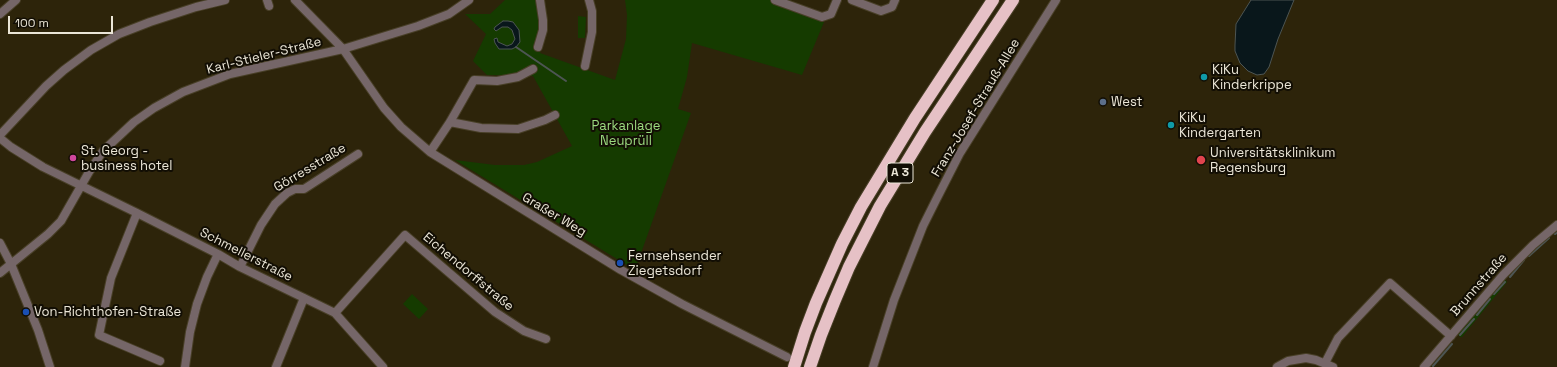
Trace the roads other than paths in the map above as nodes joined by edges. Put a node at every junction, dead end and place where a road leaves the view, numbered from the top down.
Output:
1 (16, 0) edge
2 (225, 0) edge
3 (295, 0) edge
4 (469, 0) edge
5 (540, 0) edge
6 (589, 0) edge
7 (775, 0) edge
8 (837, 0) edge
9 (852, 0) edge
10 (895, 0) edge
11 (994, 0) edge
12 (1013, 0) edge
13 (1056, 0) edge
14 (0, 14) edge
15 (538, 47) dead end
16 (342, 49) junction
17 (585, 66) dead end
18 (533, 69) dead end
19 (555, 115) dead end
20 (450, 122) junction
21 (0, 135) edge
22 (0, 138) edge
23 (430, 152) junction
24 (358, 154) dead end
25 (81, 186) junction
26 (136, 213) junction
27 (1557, 225) edge
28 (0, 243) edge
29 (218, 254) junction
30 (11, 264) junction
31 (240, 267) junction
32 (0, 273) edge
33 (304, 298) junction
34 (335, 313) junction
35 (1451, 336) junction
36 (546, 339) dead end
37 (160, 361) dead end
38 (790, 362) edge
39 (1329, 365) edge
40 (50, 367) edge
41 (186, 367) edge
42 (276, 367) edge
43 (382, 367) edge
44 (810, 367) edge
45 (873, 367) edge
46 (1277, 367) edge
47 (1424, 367) edge

1 - 14 street
2 - 21 street
3 - 16 street, Graßer Weg
4 - 16 street, Karl-Stieler-Straße
5 - 15 street
6 - 17 street
7 - 8 street
9 - 10 street
11 - 38 highway, A 3
12 - 44 highway, A 3
13 - 45 street, Franz-Josef-Strauß-Allee
16 - 23 street, Graßer Weg
16 - 25 street, Karl-Stieler-Straße
18 - 20 street
19 - 20 street
20 - 23 street
22 - 25 street, Schmellerstraße
23 - 38 street, Graßer Weg
24 - 31 street, Görresstraße
25 - 26 street, Schmellerstraße
25 - 30 street, Karl-Stieler-Straße
26 - 29 street, Schmellerstraße
26 - 37 street
27 - 35 street, Brunnstraße
28 - 30 street
29 - 31 street, Schmellerstraße
29 - 41 street
30 - 32 street, Karl-Stieler-Straße
30 - 40 street
31 - 33 street, Schmellerstraße
33 - 34 street, Schmellerstraße
33 - 42 street
34 - 36 street, Eichendorffstraße
34 - 43 street, Schmellerstraße
35 - 39 street
35 - 47 street, Brunnstraße
39 - 46 street

